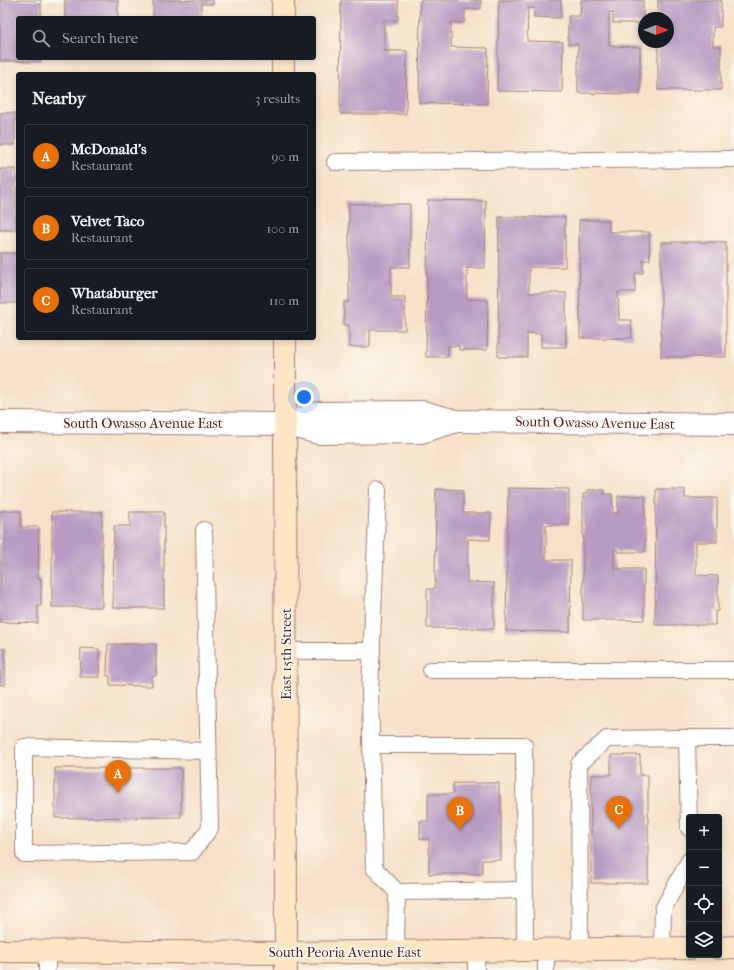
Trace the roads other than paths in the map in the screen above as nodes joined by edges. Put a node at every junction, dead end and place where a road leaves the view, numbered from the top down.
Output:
1 (283, 0) edge
2 (283, 16) edge
3 (283, 60) edge
4 (283, 72) edge
5 (734, 160) edge
6 (335, 162) dead end
7 (285, 340) edge
8 (0, 422) edge
9 (286, 424) junction
10 (734, 424) edge
11 (378, 490) dead end
12 (204, 530) dead end
13 (286, 651) junction
14 (372, 651) junction
15 (432, 670) dead end
16 (734, 670) edge
17 (687, 738) junction
18 (734, 738) edge
19 (372, 745) junction
20 (208, 751) junction
21 (689, 814) edge
22 (686, 867) edge
23 (525, 890) junction
24 (397, 892) junction
25 (662, 948) junction
26 (686, 948) edge
27 (722, 948) edge
28 (734, 948) edge
29 (580, 949) junction
30 (0, 951) edge
31 (396, 951) junction
32 (539, 957) edge
33 (47, 960) edge
34 (476, 960) edge
35 (286, 961) edge

1 - 2 main road
3 - 4 main road
5 - 6 lane
7 - 9 main road, East 15th Street
8 - 9 street, South Owasso Avenue East
9 - 10 street, South Owasso Avenue East
9 - 13 main road, East 15th Street
11 - 14 lane
12 - 20 lane
13 - 14 lane
13 - 35 main road, East 15th Street
14 - 19 lane
15 - 16 lane
17 - 18 lane
17 - 21 lane
17 - 29 lane
19 - 23 lane
19 - 24 lane
20 - 20 lane
22 - 25 lane
23 - 24 lane
23 - 32 lane
24 - 31 lane
25 - 26 main road, South Peoria Avenue East
25 - 29 main road, South Peoria Avenue East
27 - 28 main road
29 - 32 main road, South Peoria Avenue East
30 - 33 main road, South Peoria Avenue East
31 - 34 main road, South Peoria Avenue East
31 - 35 main road, South Peoria Avenue East
32 - 34 main road, South Peoria Avenue East
33 - 35 main road, South Peoria Avenue East

